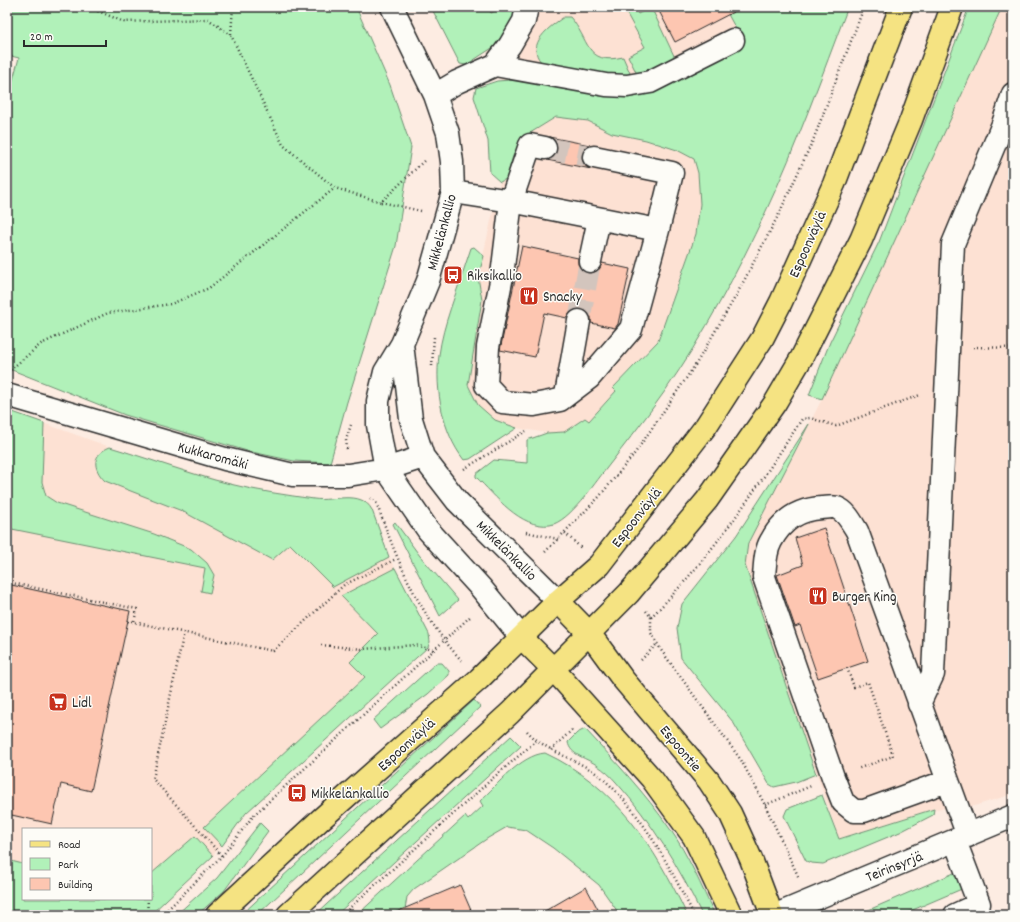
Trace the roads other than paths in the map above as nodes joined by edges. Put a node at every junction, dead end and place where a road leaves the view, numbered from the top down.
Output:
1 (392, 7) edge
2 (527, 7) edge
3 (901, 7) edge
4 (952, 7) edge
5 (733, 40) dead end
6 (495, 64) junction
7 (1013, 94) edge
8 (435, 95) junction
9 (1008, 124) edge
10 (545, 148) tunnel mouth
11 (594, 157) tunnel mouth
12 (453, 192) junction
13 (511, 201) junction
14 (599, 219) junction
15 (658, 230) junction
16 (590, 261) tunnel mouth
17 (579, 321) tunnel mouth
18 (402, 344) junction
19 (7, 395) edge
20 (566, 395) junction
21 (423, 457) junction
22 (386, 469) junction
23 (558, 602) junction
24 (589, 633) junction
25 (522, 638) junction
26 (553, 669) junction
27 (919, 704) junction
28 (947, 781) junction
29 (1013, 816) edge
30 (961, 838) junction
31 (217, 915) edge
32 (288, 915) edge
33 (731, 915) edge
34 (772, 915) edge
35 (776, 915) edge
36 (955, 915) edge

1 - 8 street, Mikkelänkallio
2 - 6 street
3 - 23 main road, Espoonväylä
4 - 24 main road
5 - 6 street
6 - 8 street
7 - 9 street
8 - 12 street, Mikkelänkallio
9 - 27 street
10 - 13 street
11 - 15 street
12 - 13 street
12 - 18 street, Mikkelänkallio
13 - 14 street
13 - 20 street
14 - 15 street
14 - 16 street
15 - 20 street
17 - 20 street
18 - 21 street, Mikkelänkallio
18 - 22 street, Mikkelänkallio
19 - 22 street, Kukkaromäki
21 - 22 street, Kukkaromäki
21 - 23 street, Mikkelänkallio
22 - 25 street, Mikkelänkallio
23 - 24 main road, Espoontie
23 - 25 main road, Espoonväylä
24 - 26 main road
24 - 34 main road, Espoontie
25 - 26 main road
25 - 31 main road, Espoonväylä
26 - 32 main road
26 - 33 main road
27 - 28 street
27 - 28 street
28 - 30 street
29 - 30 street, Teirinsyrjä
30 - 35 street, Teirinsyrjä
30 - 36 street

